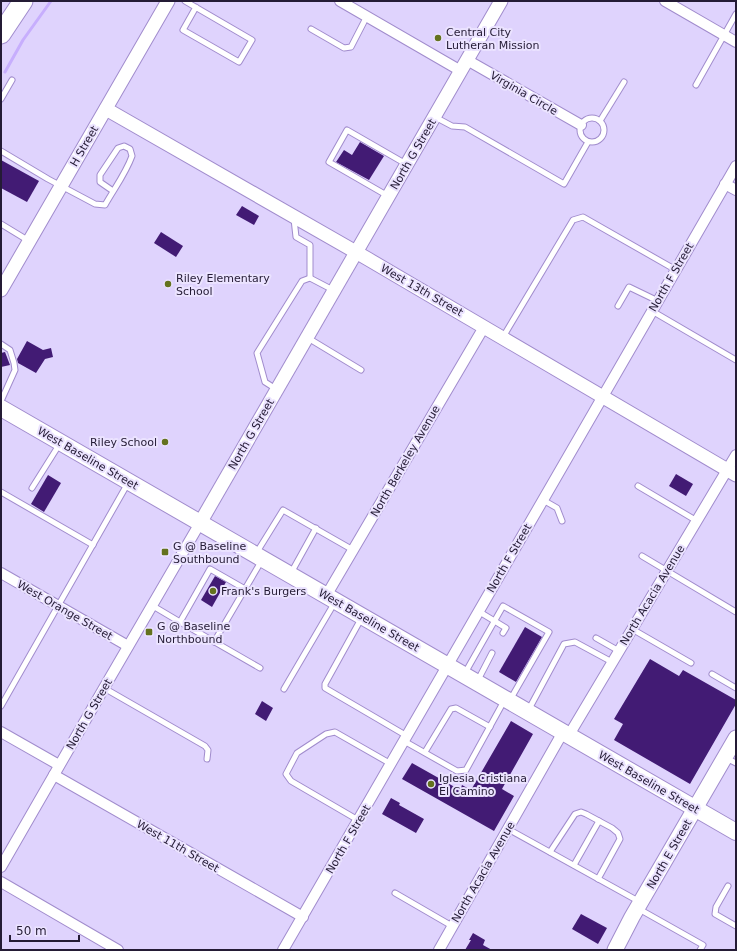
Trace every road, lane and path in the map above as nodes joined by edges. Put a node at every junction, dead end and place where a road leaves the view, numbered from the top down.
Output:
1 (23, 1) edge
2 (168, 1) edge
3 (185, 1) edge
4 (501, 1) edge
5 (664, 1) edge
6 (343, 2) edge
7 (196, 7) junction
8 (736, 14) edge
9 (367, 16) junction
10 (311, 29) dead end
11 (1, 34) edge
12 (724, 35) junction
13 (736, 42) edge
14 (464, 65) junction
15 (12, 80) dead end
16 (624, 82) dead end
17 (696, 85) dead end
18 (1, 99) edge
19 (106, 109) junction
20 (434, 117) junction
21 (600, 121) junction
22 (580, 125) junction
23 (588, 142) junction
24 (1, 151) edge
25 (407, 164) junction
26 (736, 166) edge
27 (725, 184) junction
28 (61, 186) junction
29 (736, 190) edge
30 (113, 191) junction
31 (388, 196) junction
32 (294, 216) junction
33 (1, 224) edge
34 (30, 241) junction
35 (356, 252) junction
36 (676, 270) junction
37 (310, 278) junction
38 (1, 290) edge
39 (334, 291) junction
40 (658, 301) junction
41 (618, 306) dead end
42 (652, 311) junction
43 (484, 327) junction
44 (307, 338) junction
45 (503, 338) junction
46 (1, 344) edge
47 (736, 360) edge
48 (361, 370) dead end
49 (277, 390) junction
50 (602, 396) junction
51 (3, 409) edge
52 (60, 442) junction
53 (736, 455) edge
54 (732, 472) edge
55 (129, 482) junction
56 (638, 486) dead end
57 (32, 488) dead end
58 (1, 492) edge
59 (543, 500) junction
60 (562, 521) dead end
61 (696, 522) junction
62 (200, 523) junction
63 (316, 528) junction
64 (93, 545) junction
65 (353, 550) junction
66 (642, 556) dead end
67 (259, 557) junction
68 (667, 570) junction
69 (1, 573) edge
70 (291, 574) junction
71 (245, 589) junction
72 (331, 598) junction
73 (58, 606) junction
74 (153, 606) junction
75 (478, 612) junction
76 (736, 612) edge
77 (362, 616) junction
78 (494, 621) junction
79 (180, 622) junction
80 (632, 629) junction
81 (503, 633) dead end
82 (596, 638) dead end
83 (214, 642) junction
84 (128, 646) junction
85 (619, 651) junction
86 (492, 652) dead end
87 (612, 662) junction
88 (691, 663) dead end
89 (447, 666) junction
90 (260, 668) dead end
91 (712, 674) dead end
92 (470, 679) junction
93 (104, 688) junction
94 (736, 688) edge
95 (284, 689) dead end
96 (508, 700) junction
97 (1, 706) edge
98 (527, 711) junction
99 (490, 727) junction
100 (1, 732) edge
101 (566, 733) junction
102 (405, 738) junction
103 (736, 738) edge
104 (425, 752) junction
105 (207, 760) dead end
106 (730, 760) edge
107 (391, 764) junction
108 (59, 765) junction
109 (54, 775) junction
110 (695, 808) junction
111 (358, 820) junction
112 (599, 821) junction
113 (508, 829) junction
114 (736, 832) edge
115 (550, 852) junction
116 (574, 866) junction
117 (1, 868) edge
118 (598, 879) junction
119 (1, 882) edge
120 (728, 886) dead end
121 (395, 893) dead end
122 (639, 905) junction
123 (303, 917) junction
124 (452, 926) junction
125 (736, 926) edge
126 (118, 950) edge
127 (283, 950) edge
128 (439, 950) edge
129 (615, 950) edge
130 (700, 950) edge

1 - 11 highway
2 - 19 street, H Street
3 - 7 lane
4 - 14 street, North G Street
5 - 12 street
6 - 9 street, Virginia Circle
7 - 7 lane
8 - 12 lane
9 - 10 lane
9 - 14 street, Virginia Circle
12 - 13 street
12 - 17 lane
14 - 20 street, North G Street
14 - 22 street, Virginia Circle
15 - 18 lane
16 - 21 lane
19 - 28 street, H Street
19 - 32 street, West 13th Street
20 - 23 lane
20 - 25 street, North G Street
21 - 22 lane
21 - 23 lane
22 - 23 lane
24 - 28 lane
25 - 31 street, North G Street
25 - 31 lane
26 - 27 street, North F Street
27 - 29 street
27 - 36 street, North F Street
28 - 30 lane
28 - 34 street, H Street
30 - 30 lane
31 - 35 street, North G Street
32 - 35 street, West 13th Street
32 - 37 lane
33 - 34 lane
34 - 38 street, H Street
35 - 39 street, North G Street
35 - 43 street, West 13th Street
36 - 40 street, North F Street
36 - 45 lane
37 - 39 lane
37 - 49 lane
39 - 44 street, North G Street
40 - 41 lane
40 - 42 street, North F Street
42 - 47 lane
42 - 50 street, North F Street
43 - 45 street, West 13th Street
43 - 65 street, North Berkeley Avenue
44 - 48 lane
44 - 49 street, North G Street
45 - 50 street, West 13th Street
46 - 51 lane
49 - 62 street, North G Street
50 - 54 street, West 13th Street
50 - 59 street, North F Street
51 - 52 main road, West Baseline Street
52 - 55 main road, West Baseline Street
52 - 57 lane
53 - 54 street, North Acacia Avenue
54 - 61 street, North Acacia Avenue
55 - 62 main road, West Baseline Street
55 - 64 lane
56 - 61 lane
58 - 64 lane
59 - 60 lane
59 - 75 street, North F Street
61 - 68 street, North Acacia Avenue
62 - 67 main road, West Baseline Street
62 - 74 street, North G Street
63 - 65 lane
63 - 67 lane
63 - 70 lane
64 - 73 lane
65 - 72 street, North Berkeley Avenue
66 - 68 lane
67 - 70 main road, West Baseline Street
67 - 71 lane
68 - 76 lane
68 - 80 street, North Acacia Avenue
69 - 73 street, West Orange Street
70 - 72 main road, West Baseline Street
71 - 79 lane
71 - 83 lane
72 - 77 main road, West Baseline Street
72 - 95 lane
73 - 84 street, West Orange Street
73 - 97 lane
74 - 79 lane
74 - 84 street, North G Street
75 - 78 lane
75 - 89 street, North F Street
77 - 89 main road, West Baseline Street
77 - 102 lane
78 - 81 lane
78 - 92 lane
78 - 96 lane
79 - 83 lane
80 - 85 street, North Acacia Avenue
80 - 88 lane
82 - 85 lane
83 - 90 lane
84 - 93 street, North G Street
85 - 87 street, North Acacia Avenue
86 - 92 lane
87 - 98 lane
87 - 101 street, North Acacia Avenue
89 - 92 main road, West Baseline Street
89 - 102 street, North F Street
91 - 94 lane
92 - 96 main road, West Baseline Street
93 - 105 lane
93 - 108 street, North G Street
96 - 98 main road, West Baseline Street
96 - 99 lane
98 - 101 main road, West Baseline Street
99 - 104 lane
99 - 104 lane
100 - 108 street
101 - 110 main road, West Baseline Street
101 - 113 street, North Acacia Avenue
102 - 104 lane
102 - 107 street, North F Street
103 - 106 main road, North E Street
106 - 110 main road, North E Street
107 - 111 street, North F Street
107 - 111 lane
108 - 109 street, North G Street
109 - 117 street, North G Street
109 - 123 street, West 11th Street
110 - 114 main road, West Baseline Street
110 - 122 main road, North E Street
111 - 123 street, North F Street
112 - 115 lane
112 - 116 lane
112 - 118 lane
113 - 115 lane
113 - 124 street, North Acacia Avenue
115 - 116 lane
116 - 118 lane
118 - 122 lane
119 - 126 street
120 - 125 lane
121 - 124 lane
122 - 129 main road, North E Street
122 - 130 lane
123 - 127 street, North F Street
124 - 128 street, North Acacia Avenue

